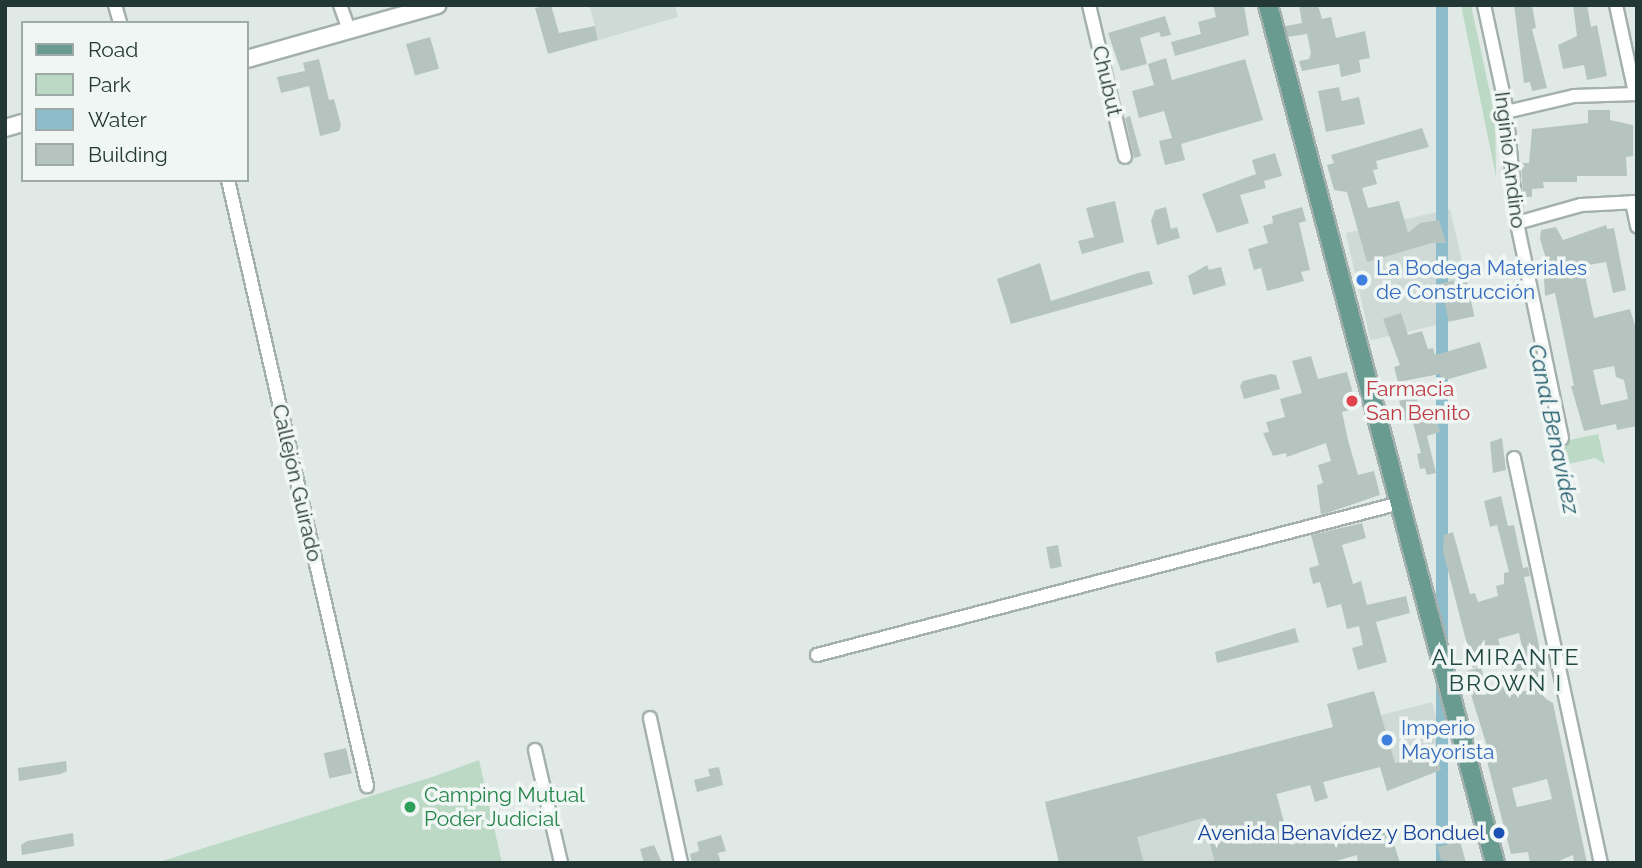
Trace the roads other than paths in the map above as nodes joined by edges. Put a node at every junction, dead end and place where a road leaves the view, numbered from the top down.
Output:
1 (340, 5) edge
2 (438, 5) edge
3 (1089, 5) edge
4 (1268, 5) edge
5 (1484, 5) edge
6 (1616, 5) edge
7 (349, 30) junction
8 (248, 59) edge
9 (1636, 93) edge
10 (1506, 112) junction
11 (1125, 157) dead end
12 (228, 182) edge
13 (1634, 202) edge
14 (1517, 223) junction
15 (1637, 226) edge
16 (1562, 438) dead end
17 (1514, 458) dead end
18 (1400, 503) junction
19 (817, 655) dead end
20 (650, 718) dead end
21 (535, 750) dead end
22 (367, 786) dead end
23 (561, 863) edge
24 (681, 863) edge
25 (1495, 863) edge
26 (1601, 863) edge

1 - 7 street
2 - 7 street
3 - 11 street, Chubut
4 - 18 main road
5 - 10 street, Inginio Andino
6 - 9 street
7 - 8 street
9 - 10 street
10 - 14 street, Inginio Andino
12 - 22 street, Callejón Guirado
13 - 14 street
13 - 15 street
14 - 16 street, Inginio Andino
17 - 26 street
18 - 19 street
18 - 25 main road
20 - 24 street
21 - 23 street

